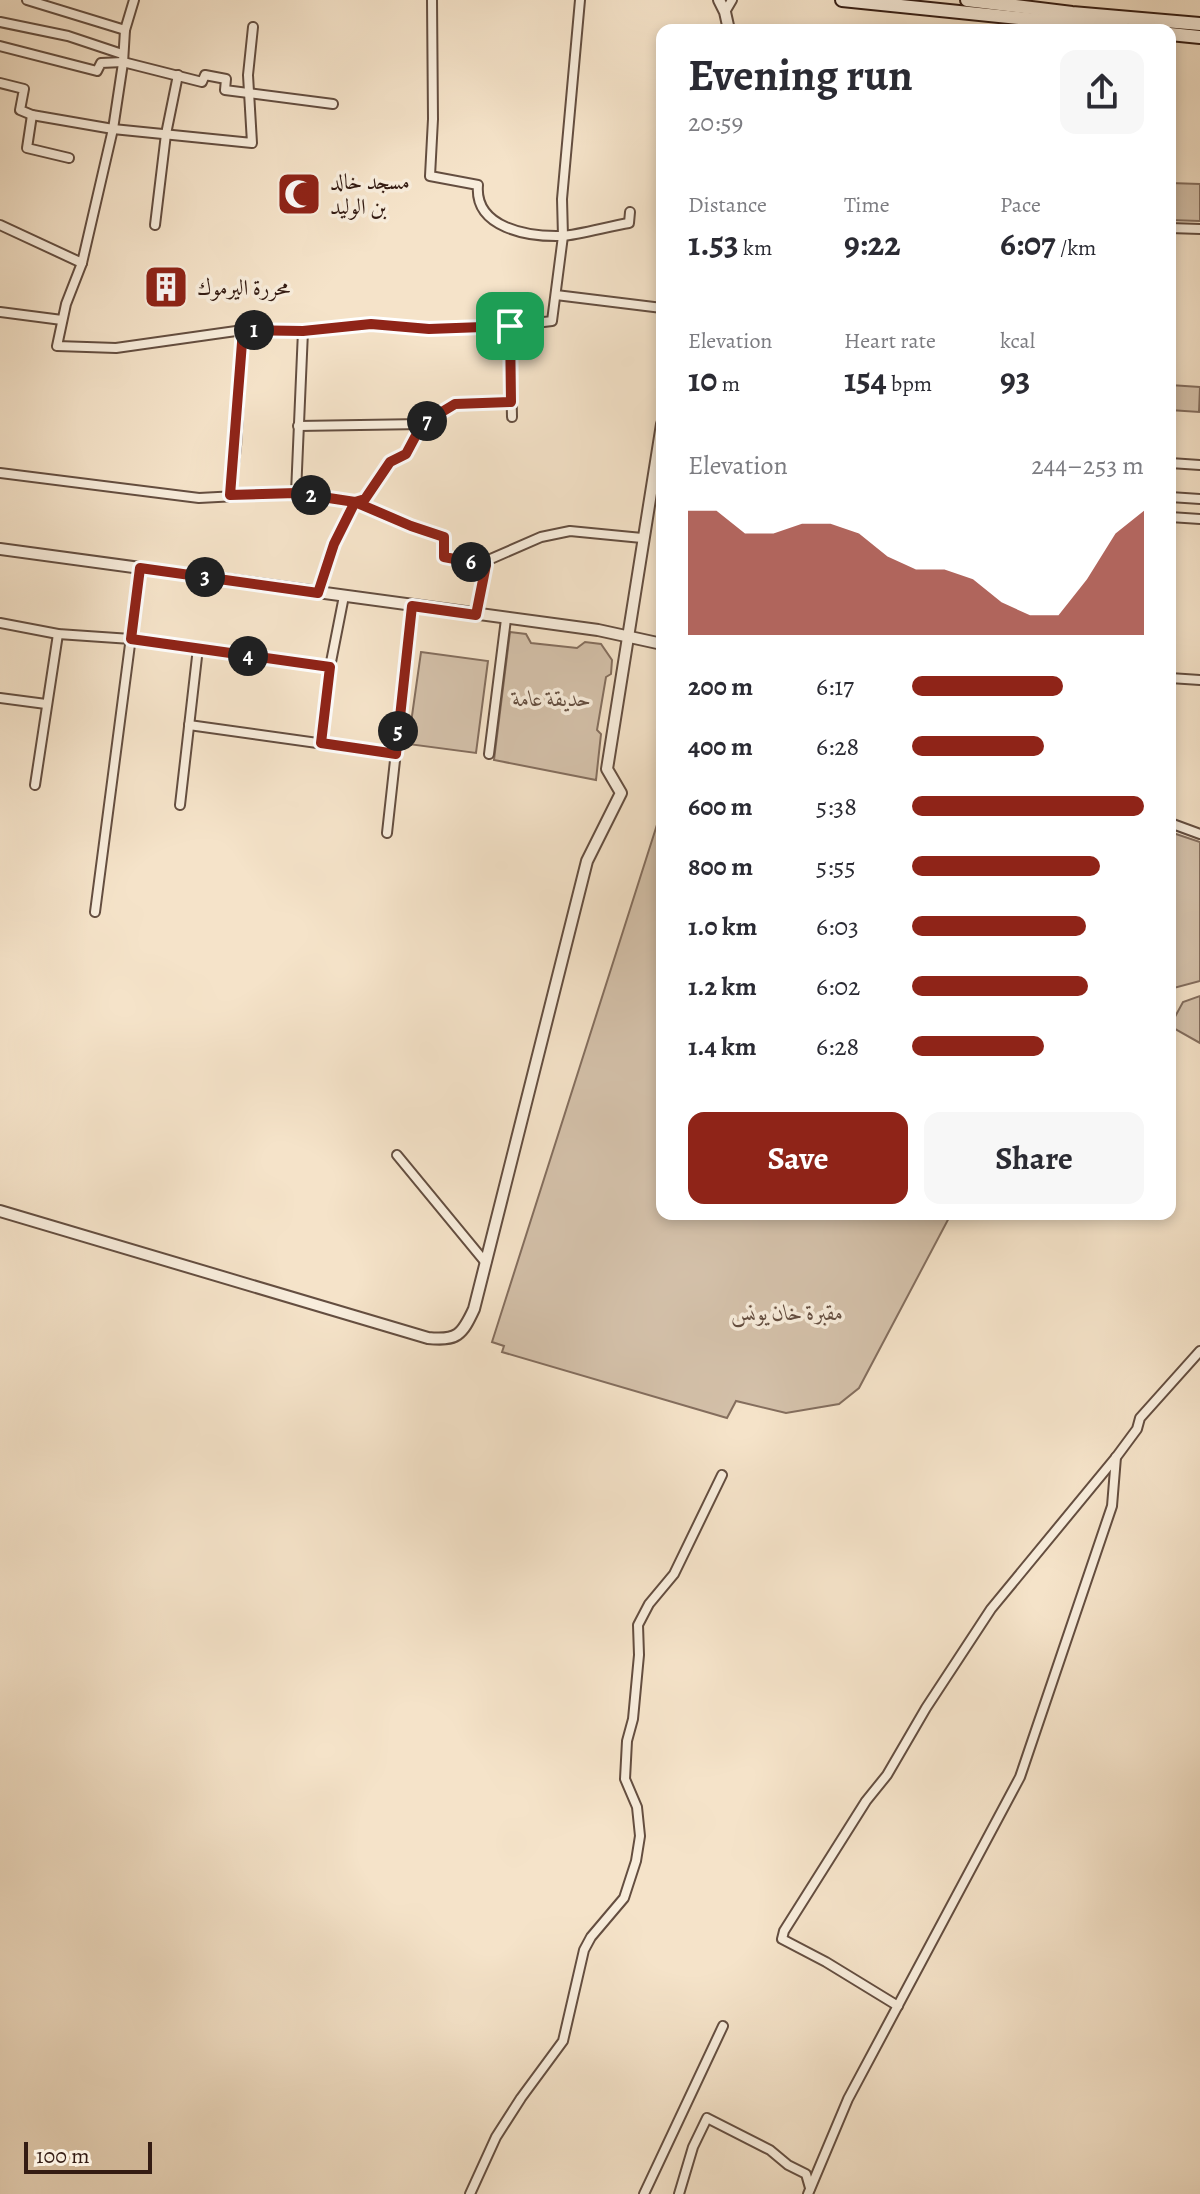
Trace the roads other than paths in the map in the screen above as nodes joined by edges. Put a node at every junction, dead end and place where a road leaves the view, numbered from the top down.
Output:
1 (27, 0) edge
2 (134, 0) edge
3 (432, 0) edge
4 (580, 0) edge
5 (719, 0) edge
6 (732, 0) edge
7 (842, 0) edge
8 (967, 0) edge
9 (1003, 2) edge
10 (725, 12) junction
11 (0, 22) edge
12 (728, 24) edge
13 (1050, 24) edge
14 (1200, 24) edge
15 (253, 27) dead end
16 (125, 30) junction
17 (1176, 35) edge
18 (1200, 37) edge
19 (0, 46) edge
20 (123, 58) junction
21 (178, 75) junction
22 (0, 83) edge
23 (250, 91) junction
24 (333, 104) dead end
25 (32, 115) junction
26 (113, 129) junction
27 (166, 134) junction
28 (69, 158) dead end
29 (630, 212) dead end
30 (0, 225) edge
31 (155, 225) dead end
32 (1176, 228) edge
33 (1200, 229) edge
34 (563, 236) junction
35 (82, 263) junction
36 (556, 295) junction
37 (656, 307) edge
38 (0, 312) edge
39 (62, 320) junction
40 (510, 326) junction
41 (243, 330) junction
42 (303, 331) junction
43 (511, 402) junction
44 (512, 417) dead end
45 (422, 424) junction
46 (298, 426) junction
47 (656, 458) edge
48 (1176, 463) edge
49 (1200, 465) edge
50 (0, 473) edge
51 (296, 493) junction
52 (230, 495) junction
53 (1176, 497) edge
54 (1200, 499) edge
55 (355, 502) junction
56 (1176, 517) edge
57 (1200, 519) edge
58 (642, 538) junction
59 (0, 549) edge
60 (486, 565) junction
61 (140, 568) junction
62 (318, 593) junction
63 (344, 596) junction
64 (412, 606) junction
65 (476, 615) junction
66 (506, 619) junction
67 (0, 623) edge
68 (58, 634) junction
69 (629, 635) junction
70 (131, 639) junction
71 (656, 642) edge
72 (198, 648) junction
73 (330, 667) junction
74 (1176, 678) edge
75 (1200, 680) edge
76 (0, 698) edge
77 (46, 704) junction
78 (189, 725) junction
79 (321, 743) junction
80 (396, 754) junction
81 (489, 754) dead end
82 (35, 785) dead end
83 (180, 805) dead end
84 (1176, 825) edge
85 (387, 833) dead end
86 (1200, 834) edge
87 (95, 912) dead end
88 (397, 1155) dead end
89 (0, 1211) edge
90 (486, 1263) junction
91 (1200, 1351) edge
92 (1117, 1456) junction
93 (722, 1475) dead end
94 (898, 2006) junction
95 (723, 2026) dead end
96 (809, 2191) edge
97 (470, 2194) edge
98 (644, 2194) edge
99 (679, 2194) edge

1 - 16 street
2 - 16 street
3 - 34 street
4 - 34 street
5 - 10 street
6 - 10 street
7 - 13 main road
8 - 9 main road
9 - 14 main road
10 - 12 street
11 - 20 street
15 - 23 street
16 - 20 street
17 - 18 main road
19 - 20 street
20 - 21 street
20 - 26 street
21 - 23 street
21 - 27 street
22 - 25 street
23 - 24 street
23 - 27 street
25 - 26 street
25 - 28 street
26 - 27 street
26 - 35 street
27 - 31 street
29 - 34 street
30 - 35 street
32 - 33 street
34 - 36 street
35 - 39 street
36 - 37 street
36 - 40 street
38 - 39 street
39 - 41 street
40 - 42 street
40 - 43 street
41 - 42 street
41 - 52 street
42 - 46 street
43 - 44 street
43 - 45 street
45 - 46 street
45 - 55 street
46 - 51 street
47 - 58 street
48 - 49 street
50 - 52 street
51 - 52 street
51 - 55 street
53 - 54 street
55 - 60 street
55 - 62 street
56 - 57 street
58 - 60 street
58 - 69 street
59 - 61 street
60 - 65 street
61 - 62 street
61 - 70 street
62 - 63 street
63 - 64 street
63 - 73 street
64 - 65 street
64 - 80 street
65 - 66 street
66 - 69 street
66 - 81 street
67 - 68 street
68 - 70 street
68 - 77 street
69 - 71 street
69 - 90 street
70 - 72 street
70 - 87 street
72 - 73 street
72 - 78 street
73 - 79 street
74 - 75 street
76 - 77 street
77 - 82 street
78 - 79 street
78 - 83 street
79 - 80 street
80 - 85 street
84 - 86 street
88 - 90 street
89 - 90 street
91 - 92 street
92 - 94 street
92 - 94 street
93 - 97 street
94 - 96 street
95 - 98 street
96 - 99 street

